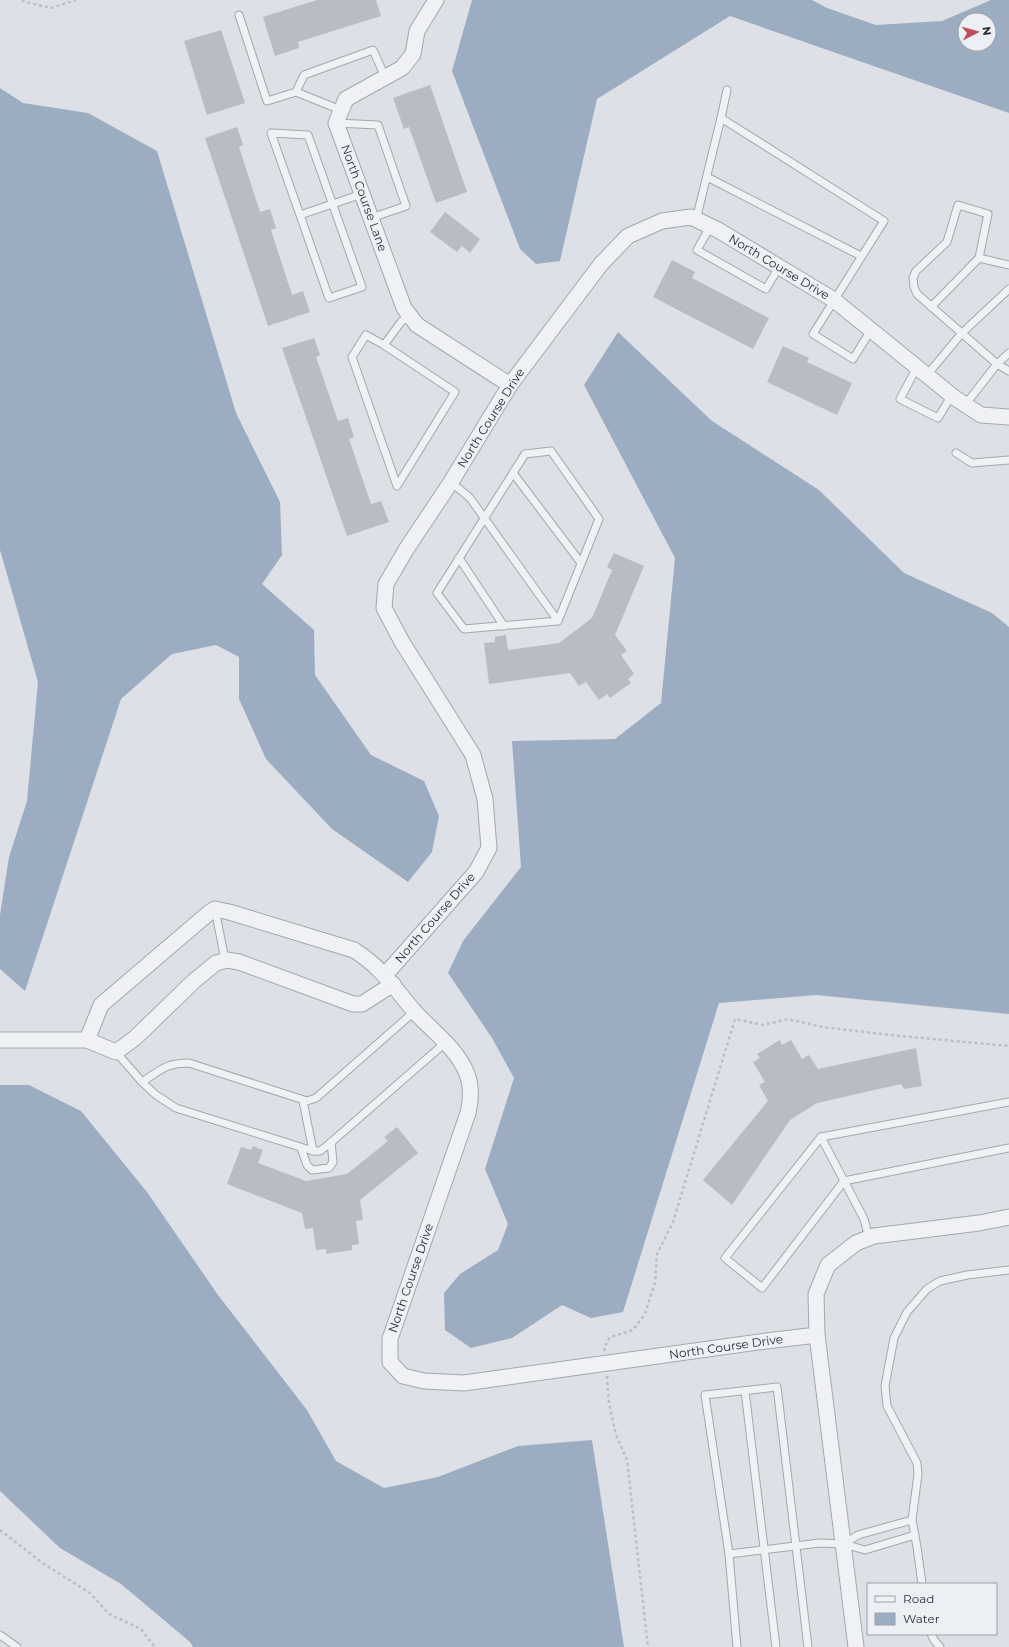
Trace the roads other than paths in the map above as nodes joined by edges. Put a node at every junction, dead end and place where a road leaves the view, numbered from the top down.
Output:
1 (436, 0) edge
2 (239, 15) dead end
3 (385, 77) junction
4 (727, 90) dead end
5 (296, 92) junction
6 (339, 116) junction
7 (721, 118) junction
8 (707, 177) junction
9 (362, 194) junction
10 (332, 205) junction
11 (300, 215) junction
12 (371, 218) junction
13 (696, 220) junction
14 (710, 227) junction
15 (861, 256) junction
16 (979, 258) junction
17 (1009, 265) edge
18 (779, 267) junction
19 (1009, 289) edge
20 (834, 300) junction
21 (931, 307) junction
22 (409, 315) junction
23 (871, 330) junction
24 (962, 333) junction
25 (384, 345) junction
26 (1009, 353) edge
27 (997, 364) junction
28 (922, 371) junction
29 (1009, 371) edge
30 (510, 385) junction
31 (952, 394) junction
32 (965, 405) junction
33 (1009, 417) edge
34 (956, 454) dead end
35 (1009, 460) edge
36 (513, 473) junction
37 (451, 482) junction
38 (484, 518) junction
39 (459, 558) junction
40 (581, 563) junction
41 (558, 621) junction
42 (504, 626) junction
43 (215, 909) junction
44 (225, 960) junction
45 (389, 979) junction
46 (415, 1011) junction
47 (0, 1040) edge
48 (87, 1040) junction
49 (446, 1043) junction
50 (116, 1052) junction
51 (142, 1082) junction
52 (303, 1101) junction
53 (1009, 1102) edge
54 (821, 1137) junction
55 (331, 1142) junction
56 (301, 1148) junction
57 (1009, 1148) edge
58 (313, 1151) junction
59 (844, 1180) junction
60 (1009, 1217) edge
61 (869, 1238) junction
62 (1009, 1270) edge
63 (817, 1335) junction
64 (745, 1391) junction
65 (912, 1520) junction
66 (915, 1536) junction
67 (844, 1544) junction
68 (796, 1545) junction
69 (764, 1550) junction
70 (729, 1554) junction
71 (922, 1583) edge
72 (0, 1634) edge
73 (932, 1635) edge
74 (17, 1647) edge
75 (737, 1647) edge
76 (776, 1647) edge
77 (808, 1647) edge
78 (856, 1647) edge
79 (940, 1647) edge

1 - 3 street
2 - 5 lane
3 - 5 lane
3 - 6 street
4 - 7 lane
5 - 6 lane
6 - 9 street, North Course Lane
6 - 12 lane
7 - 8 lane
7 - 15 lane
8 - 13 lane
8 - 15 lane
9 - 10 lane
9 - 12 street, North Course Lane
10 - 11 lane
10 - 11 lane
10 - 11 lane
12 - 22 street, North Course Lane
13 - 14 street, North Course Drive
13 - 30 street, North Course Drive
14 - 18 street, North Course Drive
14 - 18 lane
15 - 20 lane
16 - 17 lane
16 - 21 lane
16 - 21 lane
18 - 20 street, North Course Drive
19 - 24 lane
20 - 23 street, North Course Drive
20 - 23 lane
21 - 24 lane
22 - 25 lane
22 - 30 street, North Course Lane
23 - 28 street, North Course Drive
24 - 27 lane
24 - 28 lane
25 - 25 lane
26 - 27 lane
27 - 29 lane
27 - 32 lane
28 - 31 street, North Course Drive
28 - 31 lane
30 - 37 street, North Course Drive
31 - 32 street, North Course Drive
32 - 33 street, North Course Drive
34 - 35 lane
36 - 38 lane
36 - 40 lane
36 - 40 lane
37 - 38 lane
37 - 45 street, North Course Drive
38 - 39 lane
38 - 41 lane
39 - 42 lane
39 - 42 lane
40 - 41 lane
41 - 42 lane
43 - 44 lane
43 - 45 street, North Course Drive
43 - 48 street
44 - 45 street, North Course Drive
44 - 50 street
45 - 46 street, North Course Drive
46 - 49 street, North Course Drive
46 - 52 lane
47 - 48 street
48 - 50 street
49 - 55 lane
49 - 63 street, North Course Drive
50 - 51 lane
51 - 52 lane
51 - 56 lane
52 - 58 lane
53 - 54 lane
54 - 59 lane
54 - 59 lane
55 - 56 lane
55 - 58 lane
56 - 58 lane
57 - 59 lane
59 - 61 lane
60 - 61 street
61 - 63 street
62 - 65 lane
63 - 67 street
64 - 68 lane
64 - 69 lane
64 - 70 lane
65 - 66 lane
65 - 67 lane
66 - 67 lane
66 - 71 lane
67 - 68 lane
67 - 78 street
68 - 69 lane
68 - 77 lane
69 - 70 lane
69 - 76 lane
70 - 75 lane
72 - 74 lane
73 - 79 lane

